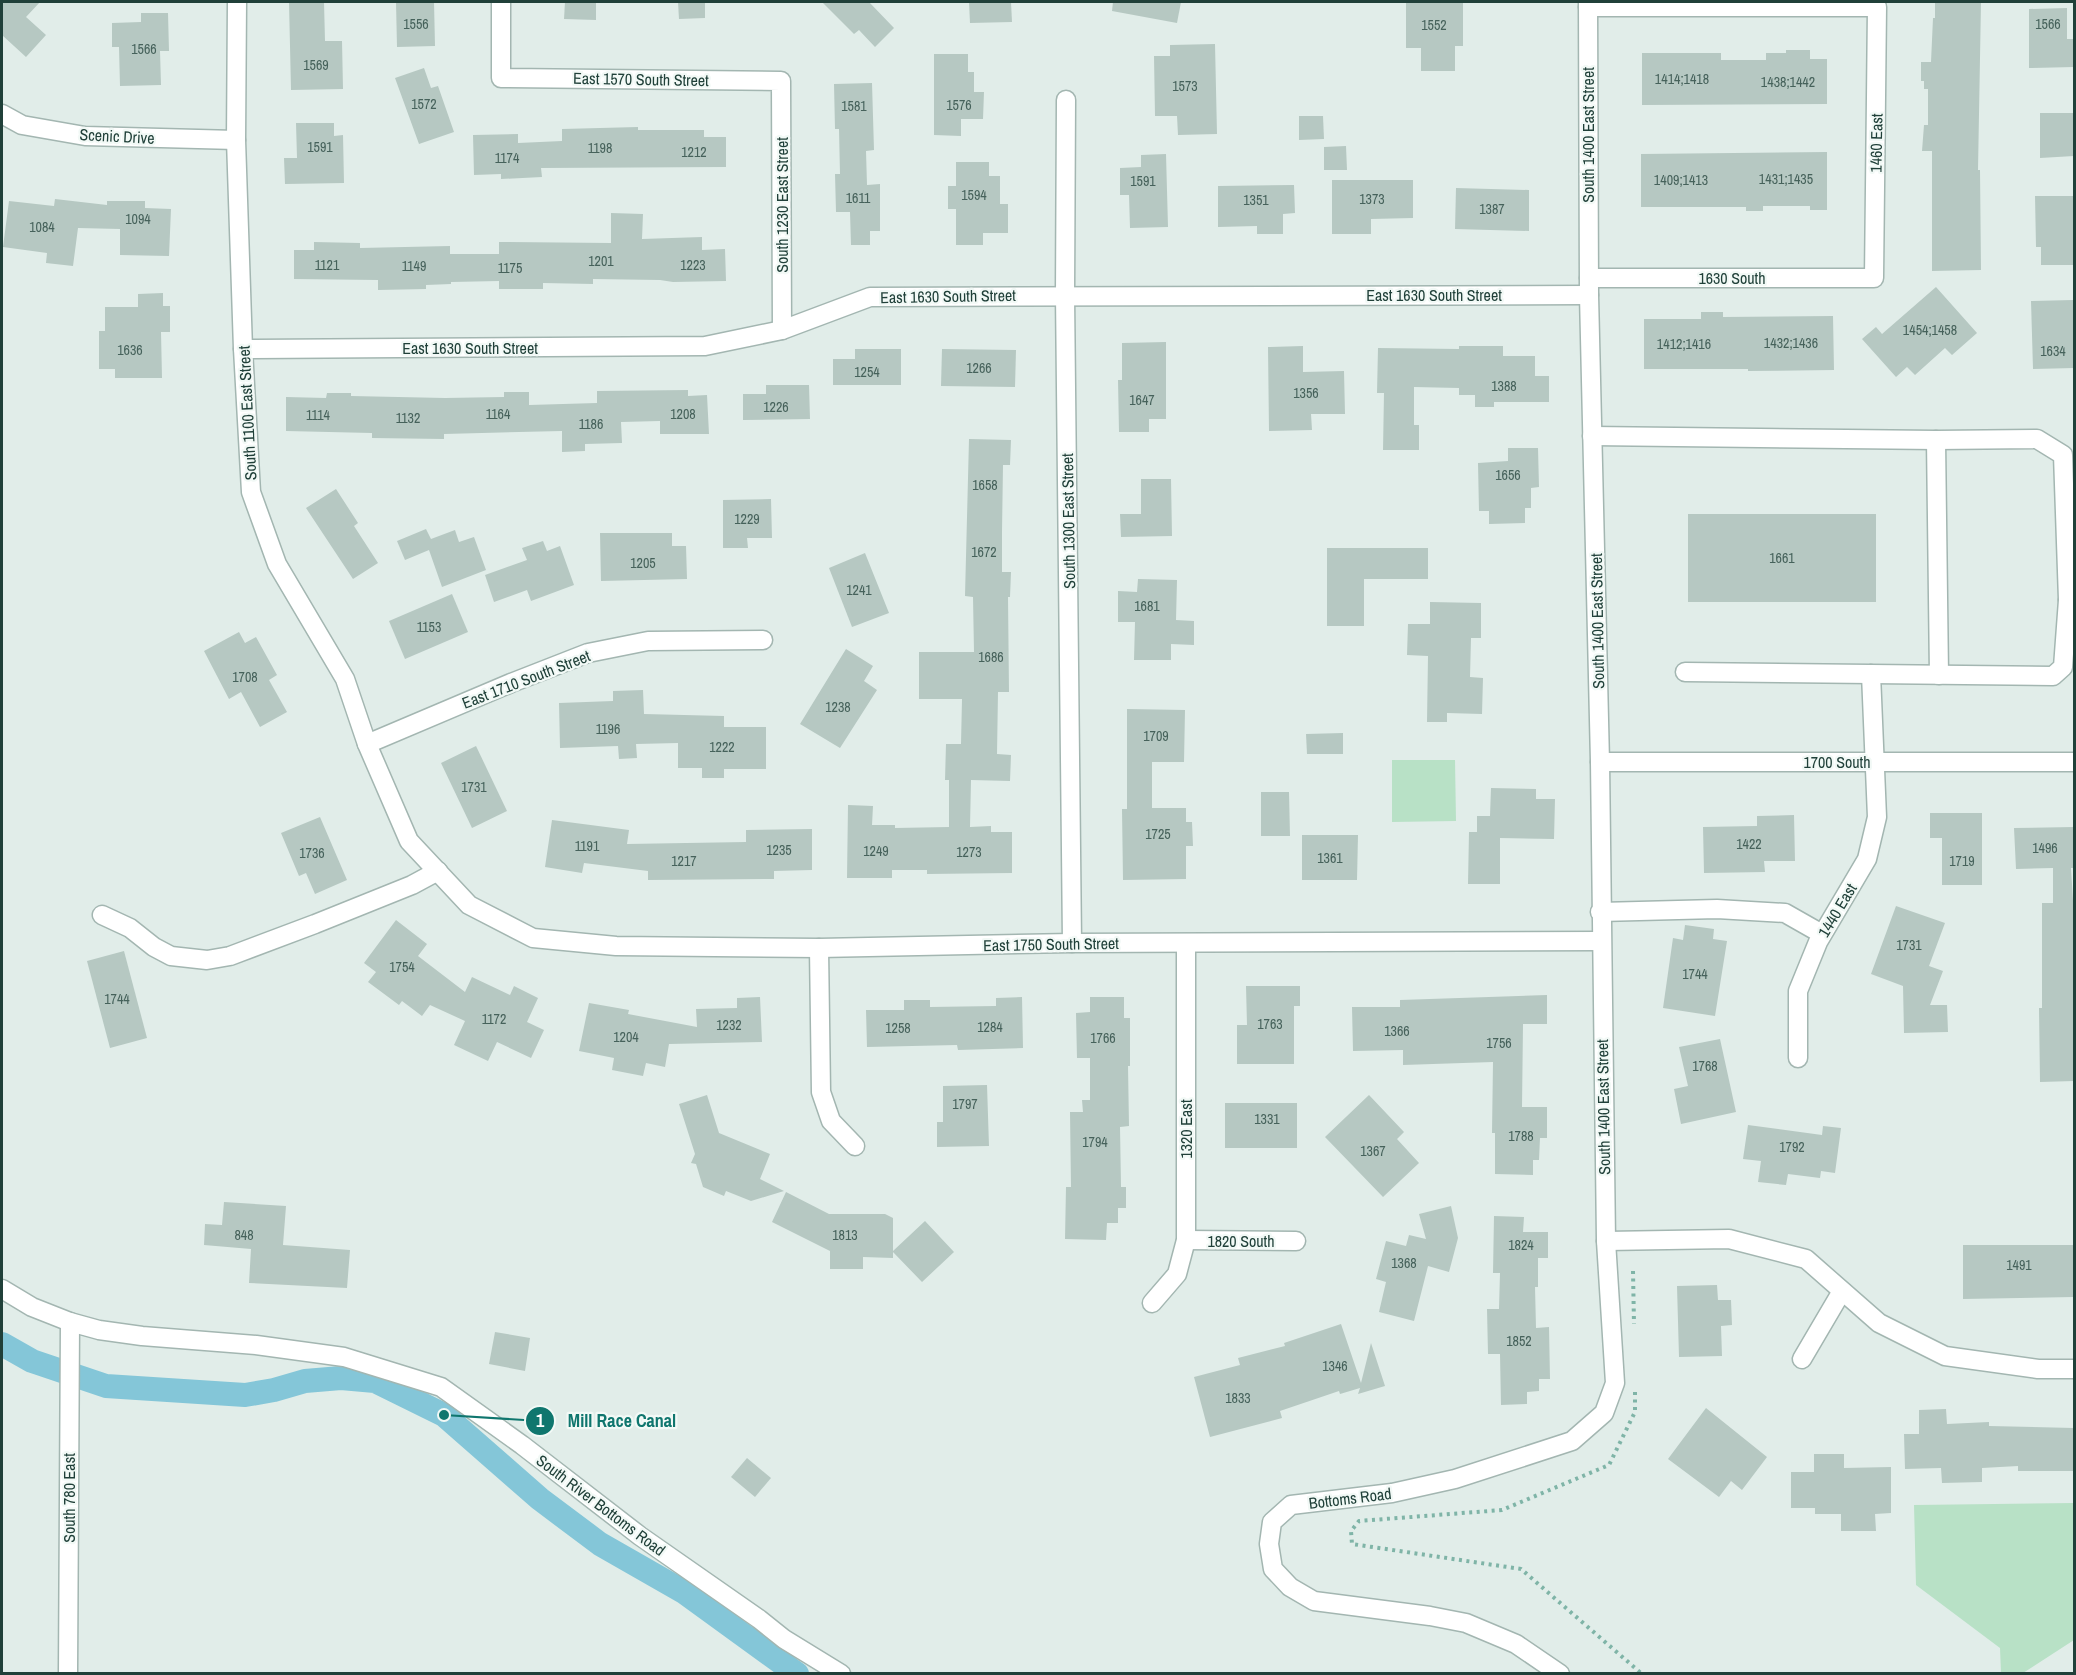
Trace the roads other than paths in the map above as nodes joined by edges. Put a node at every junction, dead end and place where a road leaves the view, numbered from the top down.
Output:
1 (237, 2) edge
2 (501, 2) edge
3 (1588, 4) edge
4 (781, 81) joint
5 (1066, 100) dead end
6 (2, 114) edge
7 (236, 140) junction
8 (1874, 278) joint
9 (1589, 286) junction
10 (1065, 295) junction
11 (782, 330) junction
12 (243, 349) junction
13 (1592, 436) junction
14 (1936, 440) junction
15 (2071, 600) edge
16 (763, 640) dead end
17 (1685, 672) dead end
18 (1870, 674) junction
19 (1939, 675) junction
20 (368, 744) junction
21 (1600, 762) junction
22 (1873, 762) junction
23 (2074, 762) edge
24 (438, 871) junction
25 (1600, 912) junction
26 (102, 915) dead end
27 (505, 924) joint
28 (1822, 934) junction
29 (1600, 941) junction
30 (1072, 943) junction
31 (1186, 944) junction
32 (819, 948) junction
33 (1798, 1058) dead end
34 (855, 1146) dead end
35 (1186, 1240) junction
36 (1296, 1241) dead end
37 (1606, 1241) junction
38 (2, 1289) edge
39 (1842, 1291) junction
40 (1152, 1303) dead end
41 (70, 1322) junction
42 (1802, 1359) dead end
43 (2074, 1369) edge
44 (68, 1674) edge
45 (841, 1674) edge
46 (1560, 1674) edge

1 - 7 street, South 1100 East Street
2 - 4 street, East 1570 South Street
3 - 8 street, 1460 East
3 - 9 street, South 1400 East Street
4 - 11 street, South 1230 East Street
5 - 10 street, South 1300 East Street
6 - 7 street, Scenic Drive
7 - 12 street, South 1100 East Street
8 - 9 street, 1630 South
9 - 10 street, East 1630 South Street
9 - 13 street, South 1400 East Street
10 - 11 street, East 1630 South Street
10 - 30 street, South 1300 East Street
11 - 12 street, East 1630 South Street
12 - 20 street, South 1100 East Street
13 - 14 street
13 - 21 street, South 1400 East Street
14 - 15 street
14 - 19 street
15 - 19 street
16 - 20 street, East 1710 South Street
17 - 18 street
18 - 19 street
18 - 22 street, 1440 East
20 - 24 street, South 1100 East Street
21 - 22 street, 1700 South
21 - 25 street, South 1400 East Street
22 - 23 street, 1700 South
22 - 28 street, 1440 East
24 - 26 street
24 - 27 street, South 1100 East Street
25 - 28 street
25 - 29 street, South 1400 East Street
27 - 32 street, East 1750 South Street
28 - 33 street, 1440 East
29 - 31 street, East 1750 South Street
29 - 37 street, South 1400 East Street
30 - 31 street, East 1750 South Street
30 - 32 street, East 1750 South Street
31 - 35 street, 1320 East
32 - 34 street
35 - 36 street, 1820 South
35 - 40 street, 1320 East
37 - 39 street
37 - 46 street, Bottoms Road
38 - 41 street, South River Bottoms Road
39 - 42 street
39 - 43 street
41 - 44 street, South 780 East
41 - 45 street, South River Bottoms Road

